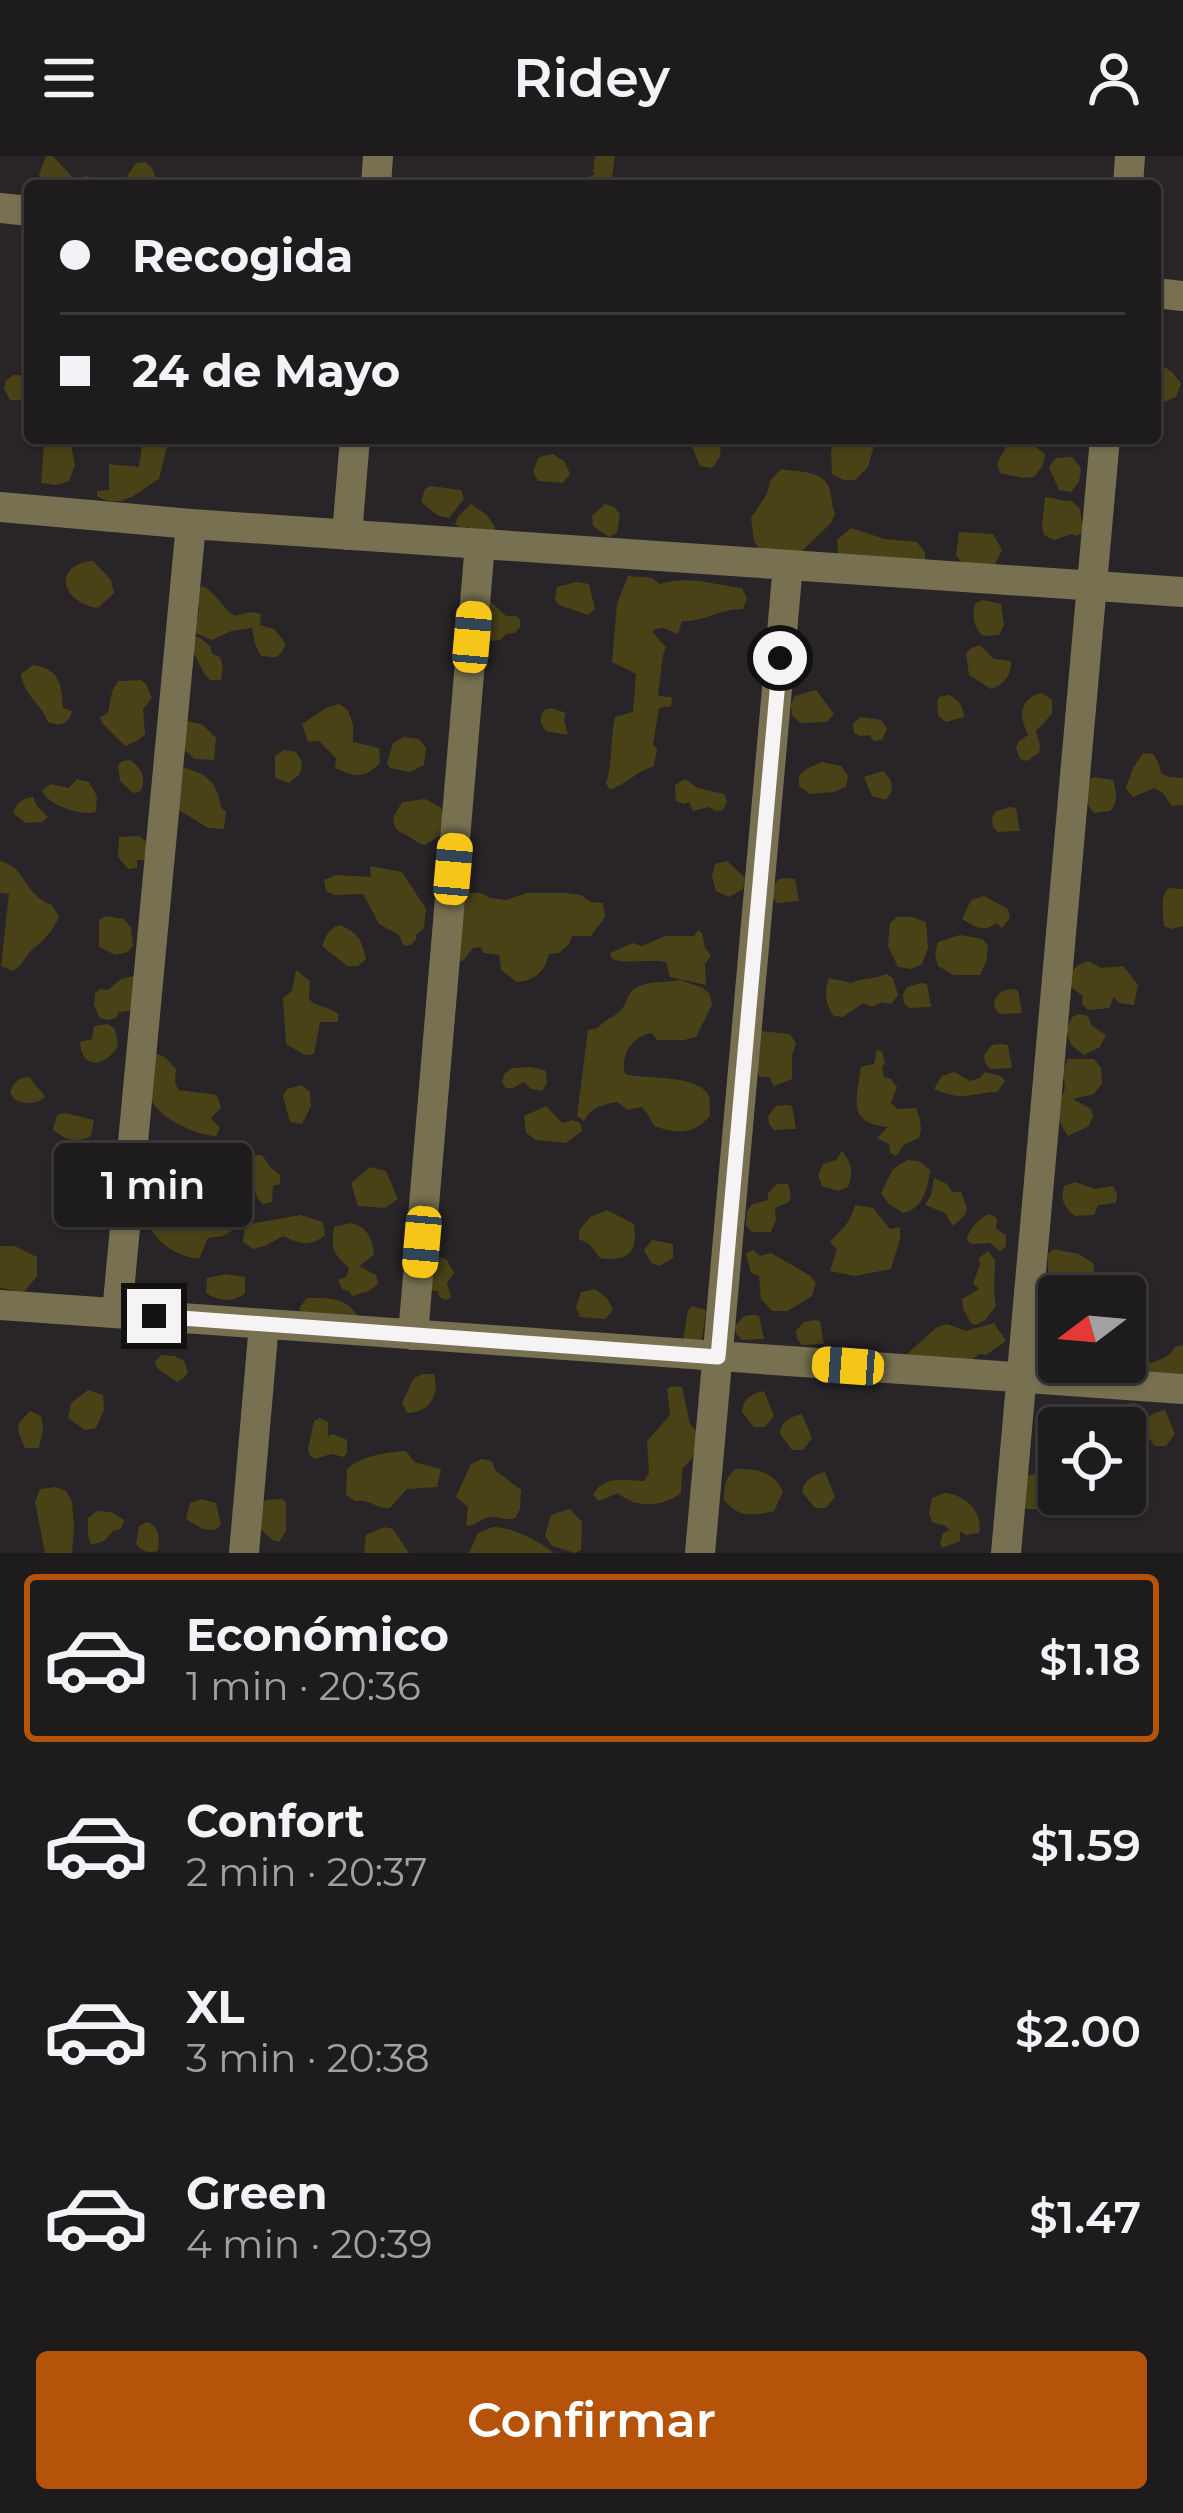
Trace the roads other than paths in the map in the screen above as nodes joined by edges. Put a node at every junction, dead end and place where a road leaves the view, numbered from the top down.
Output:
1 (354, 444) edge
2 (1106, 444) edge
3 (0, 507) edge
4 (191, 524) junction
5 (346, 535) junction
6 (480, 544) junction
7 (788, 565) junction
8 (1094, 586) junction
9 (1183, 592) edge
10 (0, 1305) edge
11 (117, 1313) junction
12 (264, 1324) junction
13 (413, 1335) junction
14 (718, 1357) junction
15 (1022, 1378) junction
16 (1183, 1389) edge
17 (244, 1553) edge
18 (700, 1553) edge
19 (1006, 1553) edge

1 - 5 street
2 - 8 street
3 - 4 street
4 - 5 street
4 - 11 street
5 - 6 street
6 - 7 street
6 - 13 street
7 - 8 street
7 - 14 street
8 - 9 street
8 - 15 street
10 - 11 street
11 - 12 street
12 - 13 street
12 - 17 street
13 - 14 street
14 - 15 street
14 - 18 street
15 - 16 street
15 - 19 street

